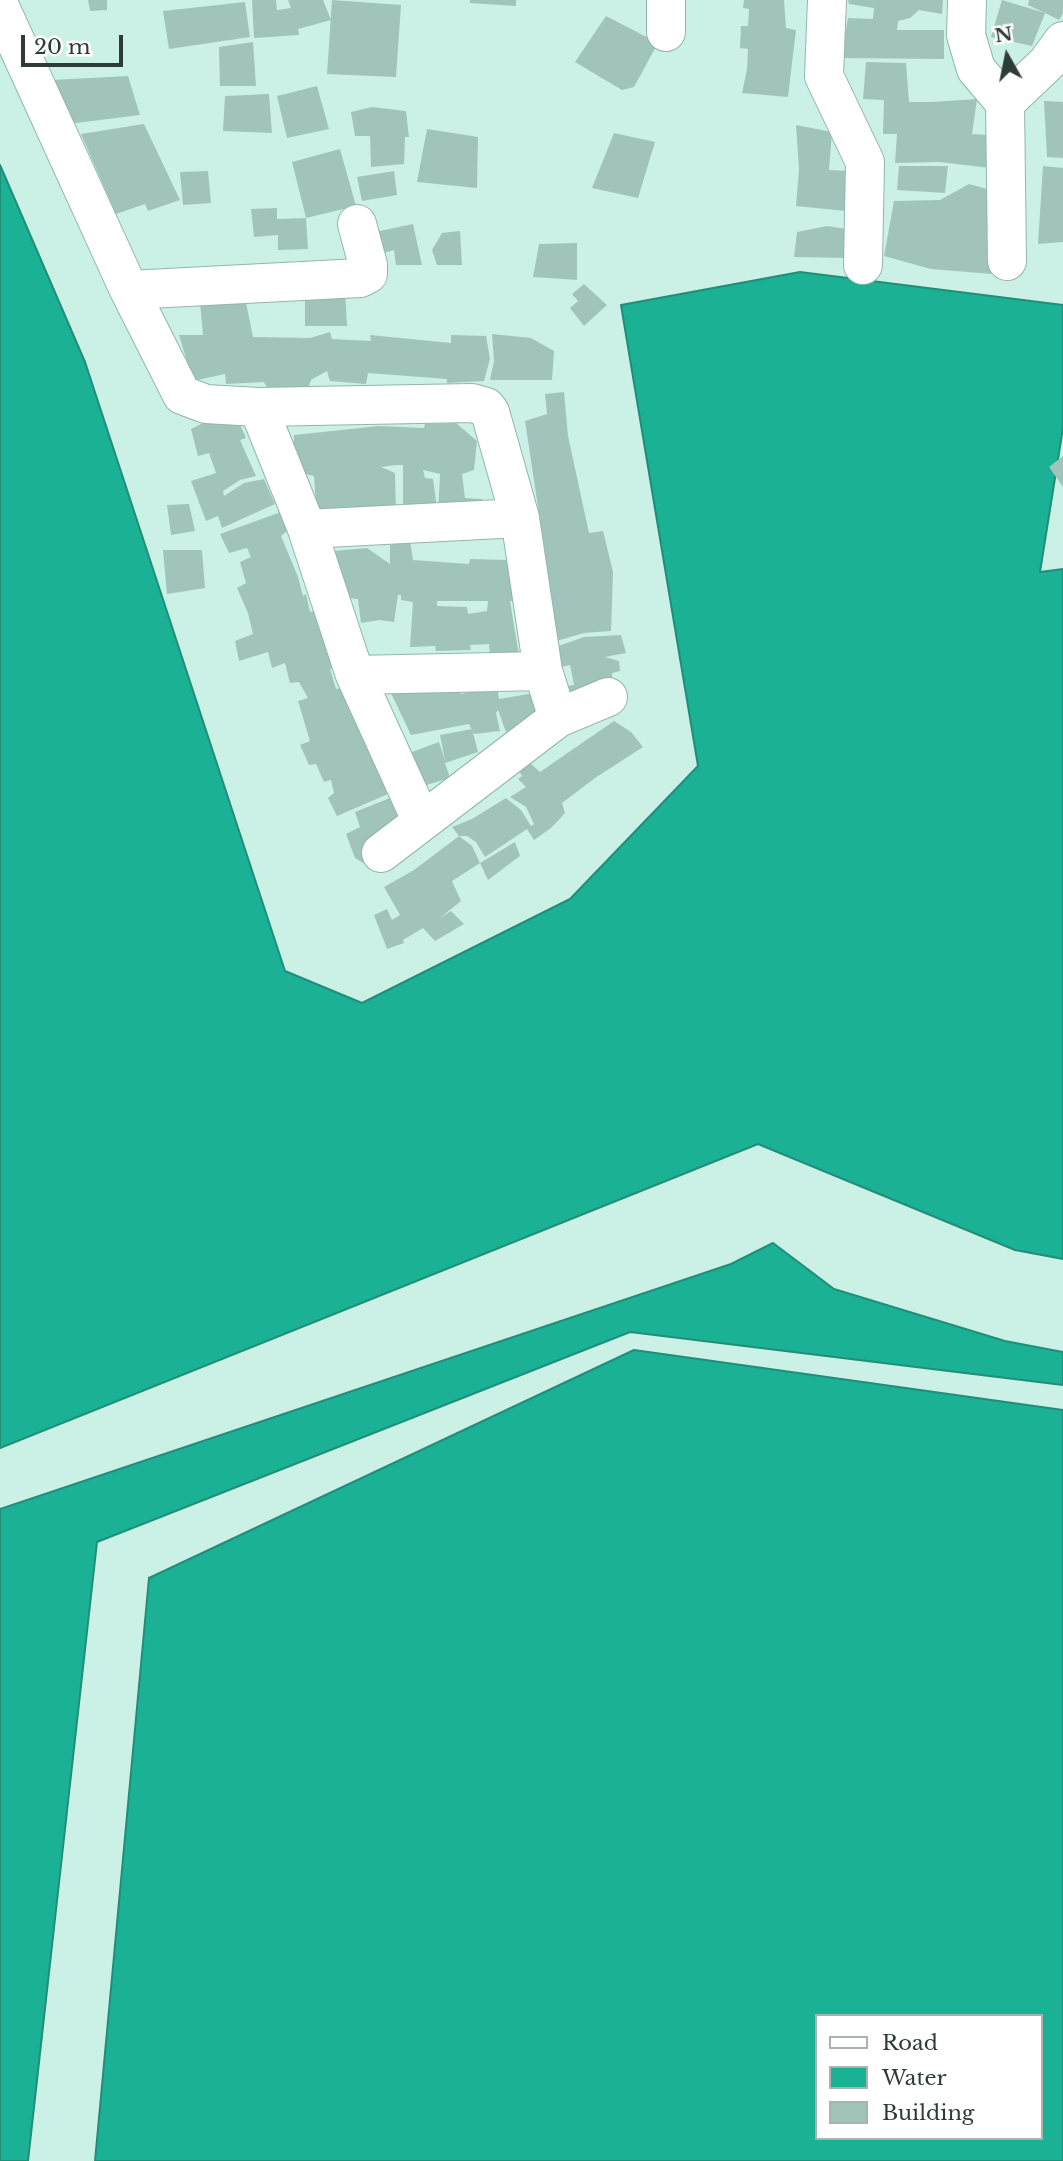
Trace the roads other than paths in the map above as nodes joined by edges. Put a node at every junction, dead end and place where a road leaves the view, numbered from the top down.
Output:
1 (827, 0) edge
2 (967, 0) edge
3 (0, 7) edge
4 (1063, 41) edge
5 (1005, 103) junction
6 (357, 224) dead end
7 (1007, 261) dead end
8 (863, 265) dead end
9 (129, 290) junction
10 (258, 407) junction
11 (520, 518) junction
12 (307, 528) junction
13 (543, 671) junction
14 (355, 675) junction
15 (608, 697) dead end
16 (558, 718) junction
17 (421, 820) junction
18 (381, 853) dead end

1 - 8 street
2 - 5 street
3 - 9 street
4 - 5 street
5 - 7 street
6 - 9 street
9 - 10 street
10 - 11 street
10 - 12 street
11 - 12 street
11 - 13 street
12 - 14 street
13 - 14 street
13 - 16 street
14 - 17 street
15 - 16 street
16 - 17 street
17 - 18 street

